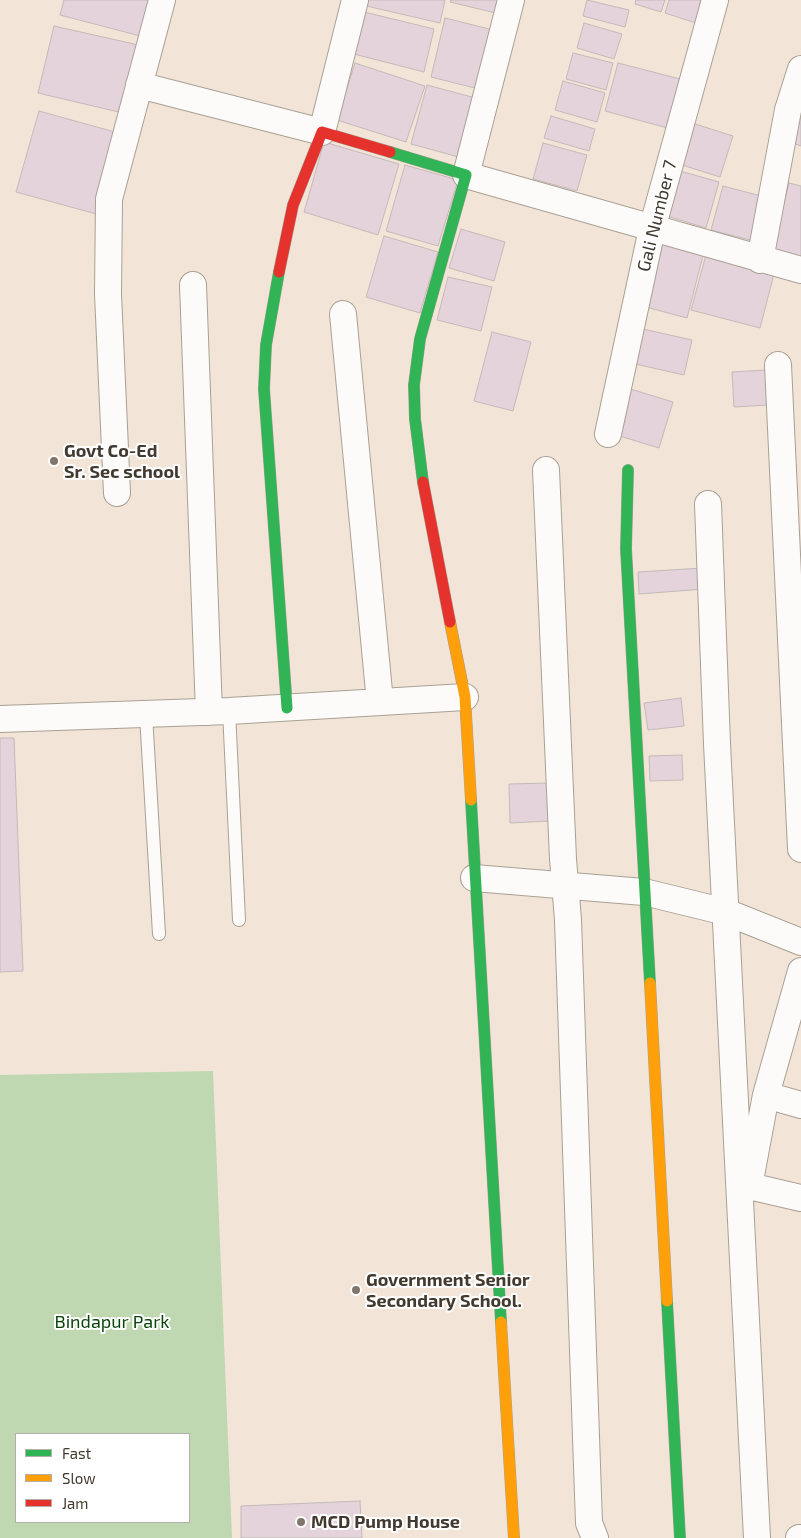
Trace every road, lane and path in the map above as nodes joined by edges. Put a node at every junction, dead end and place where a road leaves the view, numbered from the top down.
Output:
1 (162, 0) edge
2 (355, 0) edge
3 (511, 0) edge
4 (715, 0) edge
5 (801, 69) edge
6 (139, 85) junction
7 (322, 132) junction
8 (466, 175) junction
9 (652, 229) junction
10 (760, 260) junction
11 (801, 270) edge
12 (193, 285) dead end
13 (344, 314) dead end
14 (778, 365) dead end
15 (608, 434) dead end
16 (546, 470) dead end
17 (628, 470) dead end
18 (117, 493) dead end
19 (708, 504) dead end
20 (464, 697) junction
21 (380, 702) junction
22 (287, 708) junction
23 (219, 711) junction
24 (146, 715) junction
25 (0, 719) edge
26 (801, 849) edge
27 (474, 878) junction
28 (564, 886) junction
29 (644, 892) junction
30 (726, 912) junction
31 (239, 920) dead end
32 (159, 934) dead end
33 (801, 942) edge
34 (801, 971) edge
35 (791, 1043) edge
36 (766, 1095) junction
37 (801, 1105) edge
38 (801, 1198) edge
39 (514, 1538) edge
40 (595, 1538) edge
41 (680, 1538) edge
42 (757, 1538) edge

1 - 6 street
2 - 7 street
3 - 8 street
4 - 9 street, Gali Number 7
5 - 10 street
6 - 7 street
6 - 18 street
7 - 8 street
7 - 22 street
8 - 9 street
8 - 20 street
9 - 10 street
9 - 15 street, Gali Number 7
10 - 11 street
12 - 23 street
13 - 21 street
14 - 26 street
16 - 28 street
17 - 29 street
19 - 30 street
20 - 21 street
20 - 27 street
21 - 22 street
22 - 23 street
23 - 24 street
23 - 31 lane
24 - 25 street
24 - 32 lane
27 - 28 street
27 - 39 street
28 - 29 street
28 - 40 street
29 - 30 street
29 - 41 street
30 - 33 street
30 - 42 street
34 - 35 street
35 - 36 street
36 - 37 street
36 - 38 street

